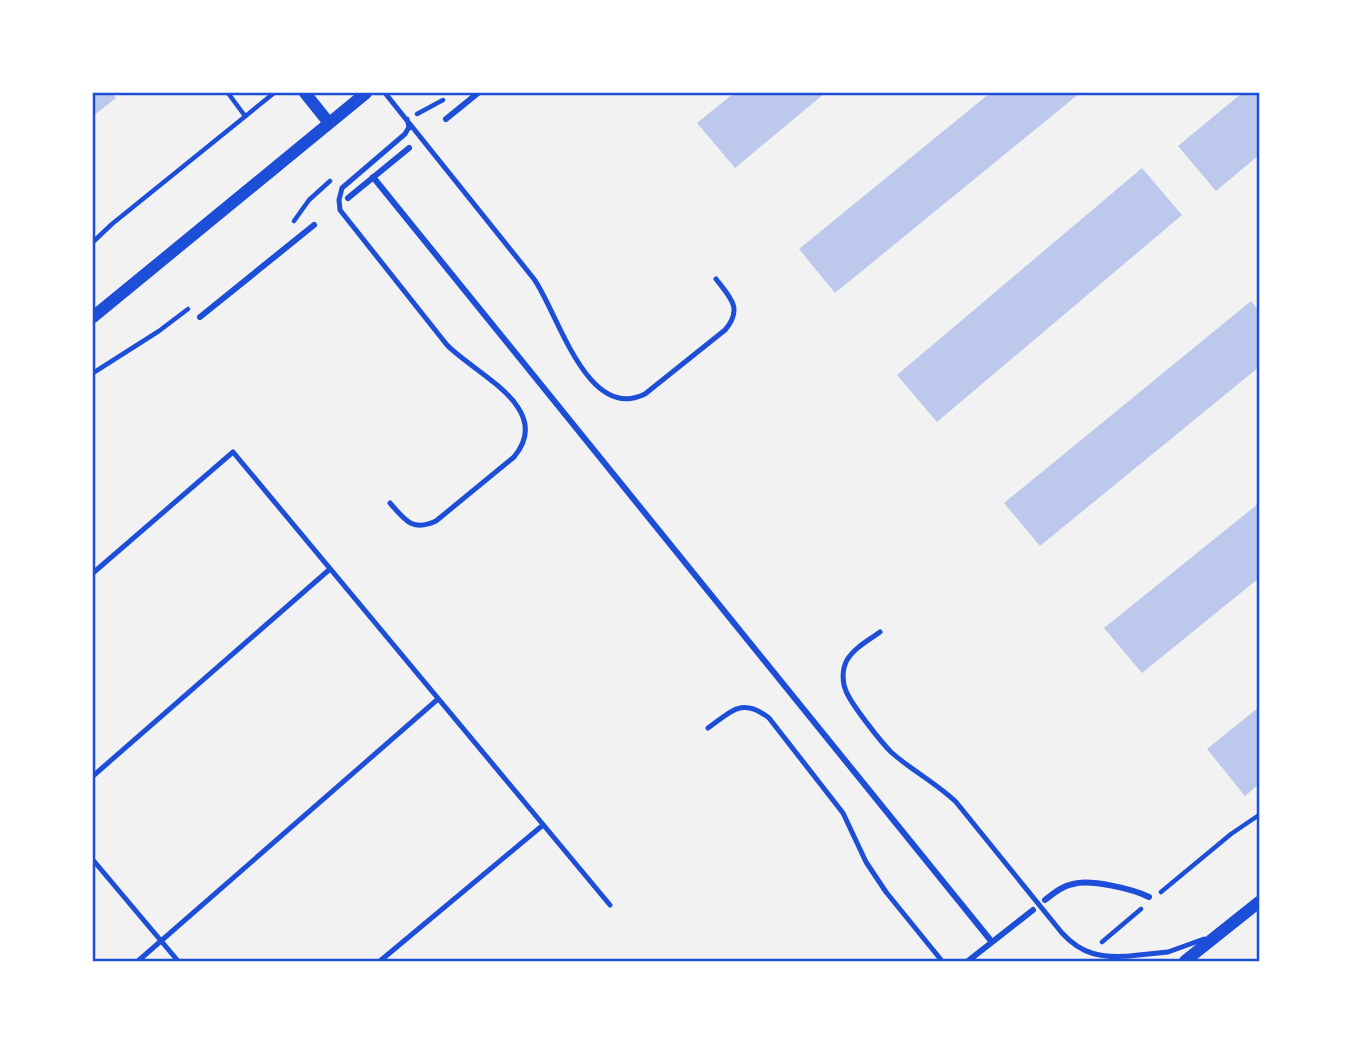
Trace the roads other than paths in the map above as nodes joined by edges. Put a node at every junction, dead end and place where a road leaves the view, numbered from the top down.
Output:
1 (305, 93) edge
2 (366, 93) edge
3 (385, 93) edge
4 (478, 93) edge
5 (446, 119) dead end
6 (407, 120) junction
7 (329, 123) junction
8 (409, 148) dead end
9 (373, 177) junction
10 (348, 198) dead end
11 (314, 225) dead end
12 (716, 279) dead end
13 (93, 317) edge
14 (200, 317) dead end
15 (390, 503) dead end
16 (330, 569) junction
17 (93, 573) edge
18 (880, 632) dead end
19 (438, 699) junction
20 (708, 729) dead end
21 (93, 776) edge
22 (543, 825) junction
23 (93, 860) edge
24 (1150, 899) road end
25 (1045, 900) dead end
26 (1259, 902) edge
27 (610, 905) dead end
28 (1033, 910) dead end
29 (1248, 911) junction
30 (161, 942) junction
31 (992, 942) junction
32 (1130, 956) junction
33 (138, 961) edge
34 (178, 961) edge
35 (380, 961) edge
36 (942, 961) edge
37 (968, 961) edge
38 (1107, 961) edge
39 (1185, 961) edge

1 - 7 street
2 - 7 street
3 - 6 lane
4 - 5 street
6 - 12 lane
6 - 15 lane
7 - 13 street
8 - 9 street
9 - 10 street
9 - 31 street
11 - 14 street
16 - 17 lane
16 - 19 lane
16 - 21 lane
18 - 32 lane
19 - 22 lane
19 - 30 lane
20 - 36 lane
22 - 27 lane
22 - 35 lane
23 - 30 lane
24 - 25 street
26 - 29 street
28 - 31 street
29 - 32 lane
29 - 39 street
30 - 33 lane
30 - 34 lane
31 - 37 street
32 - 38 lane

